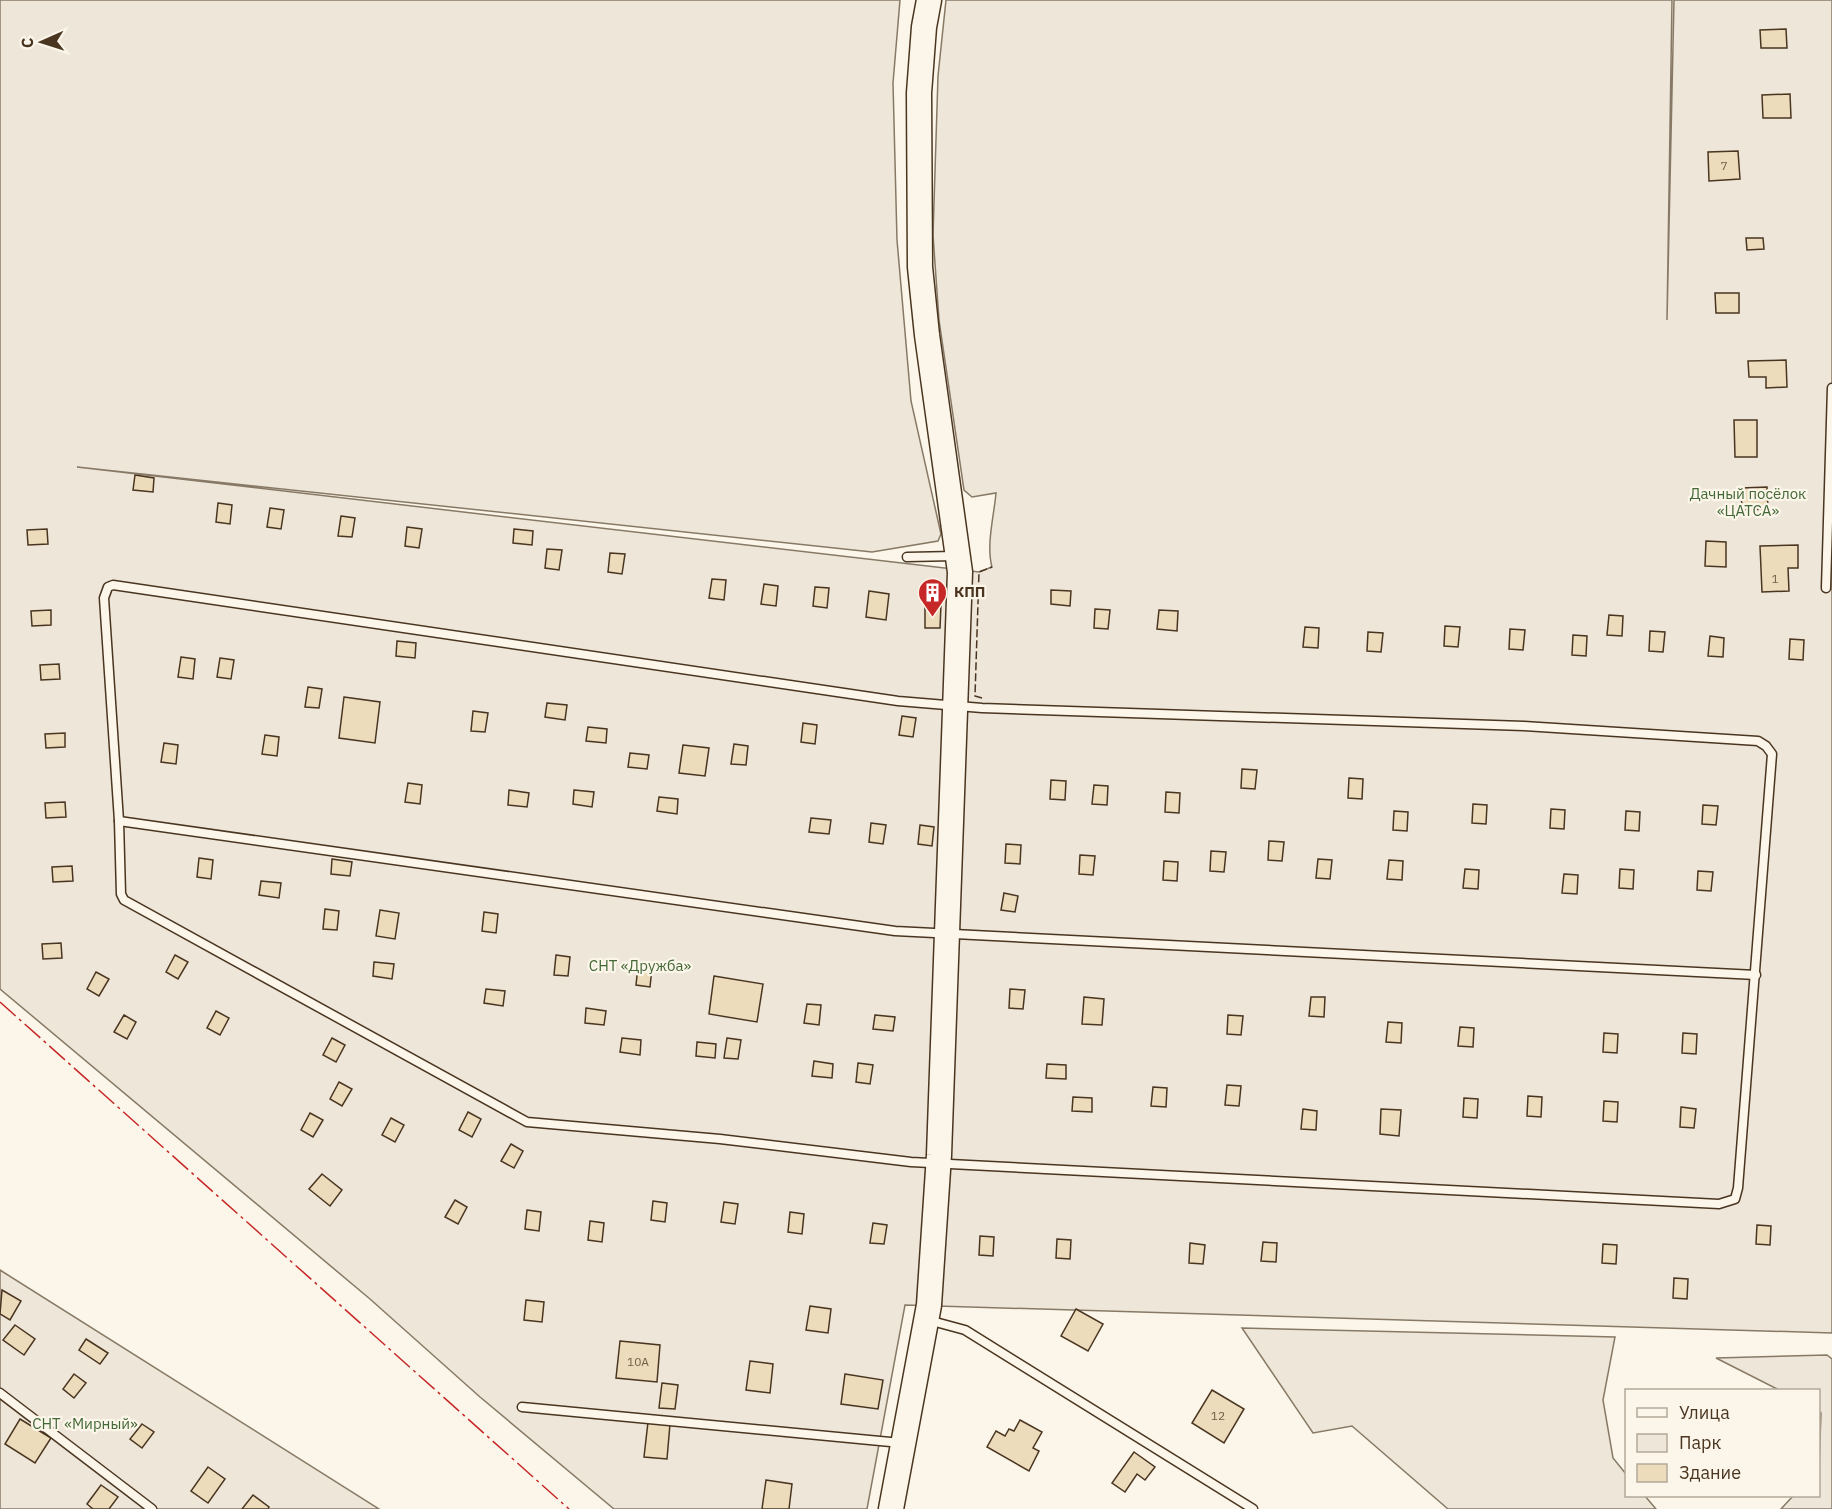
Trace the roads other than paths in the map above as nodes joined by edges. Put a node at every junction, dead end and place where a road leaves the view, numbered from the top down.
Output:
1 (929, 0) edge
2 (1832, 388) edge
3 (959, 556) junction
4 (907, 557) dead end
5 (1826, 588) dead end
6 (953, 705) junction
7 (119, 821) junction
8 (946, 933) junction
9 (1756, 975) junction
10 (938, 1163) junction
11 (927, 1320) junction
12 (0, 1393) edge
13 (522, 1407) dead end
14 (904, 1443) junction
15 (152, 1509) edge
16 (891, 1509) edge
17 (1252, 1509) edge

1 - 3 street
2 - 5 lane
3 - 4 lane
3 - 6 street
6 - 7 lane
6 - 8 street
6 - 9 lane
7 - 8 lane
7 - 10 lane
8 - 9 lane
8 - 10 street
9 - 10 lane
10 - 11 street
11 - 14 street
11 - 17 lane
12 - 15 lane
13 - 14 lane
14 - 16 street

